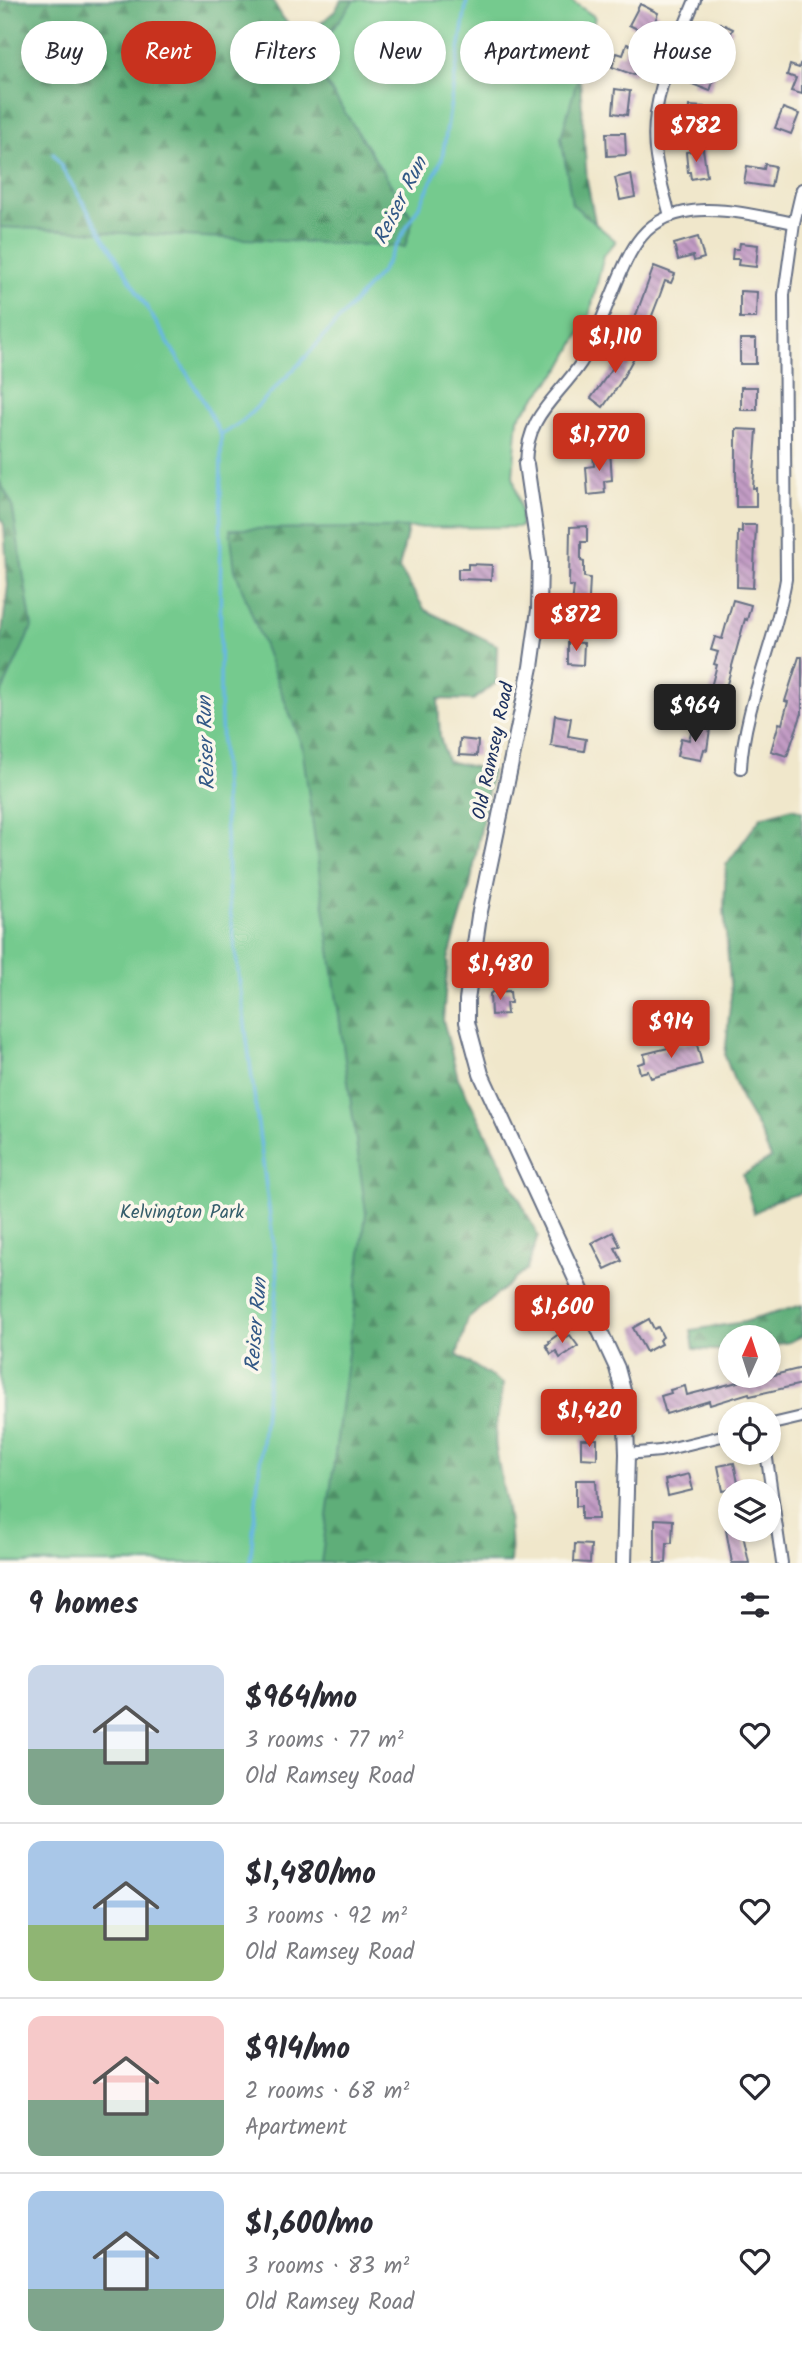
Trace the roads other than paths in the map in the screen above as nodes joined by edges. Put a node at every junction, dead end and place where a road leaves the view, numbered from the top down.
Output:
1 (695, 0) edge
2 (802, 189) edge
3 (670, 216) junction
4 (794, 223) junction
5 (526, 464) joint
6 (741, 768) dead end
7 (802, 1418) edge
8 (781, 1422) edge
9 (718, 1437) edge
10 (627, 1454) junction
11 (768, 1465) edge
12 (624, 1563) edge
13 (782, 1563) edge

1 - 3 street
2 - 4 street
3 - 4 street, Old Ramsey Road
3 - 5 street, Old Ramsey Road
4 - 6 street
5 - 10 street, Old Ramsey Road
7 - 8 street
9 - 10 street
10 - 12 street, Old Ramsey Road
11 - 13 street

